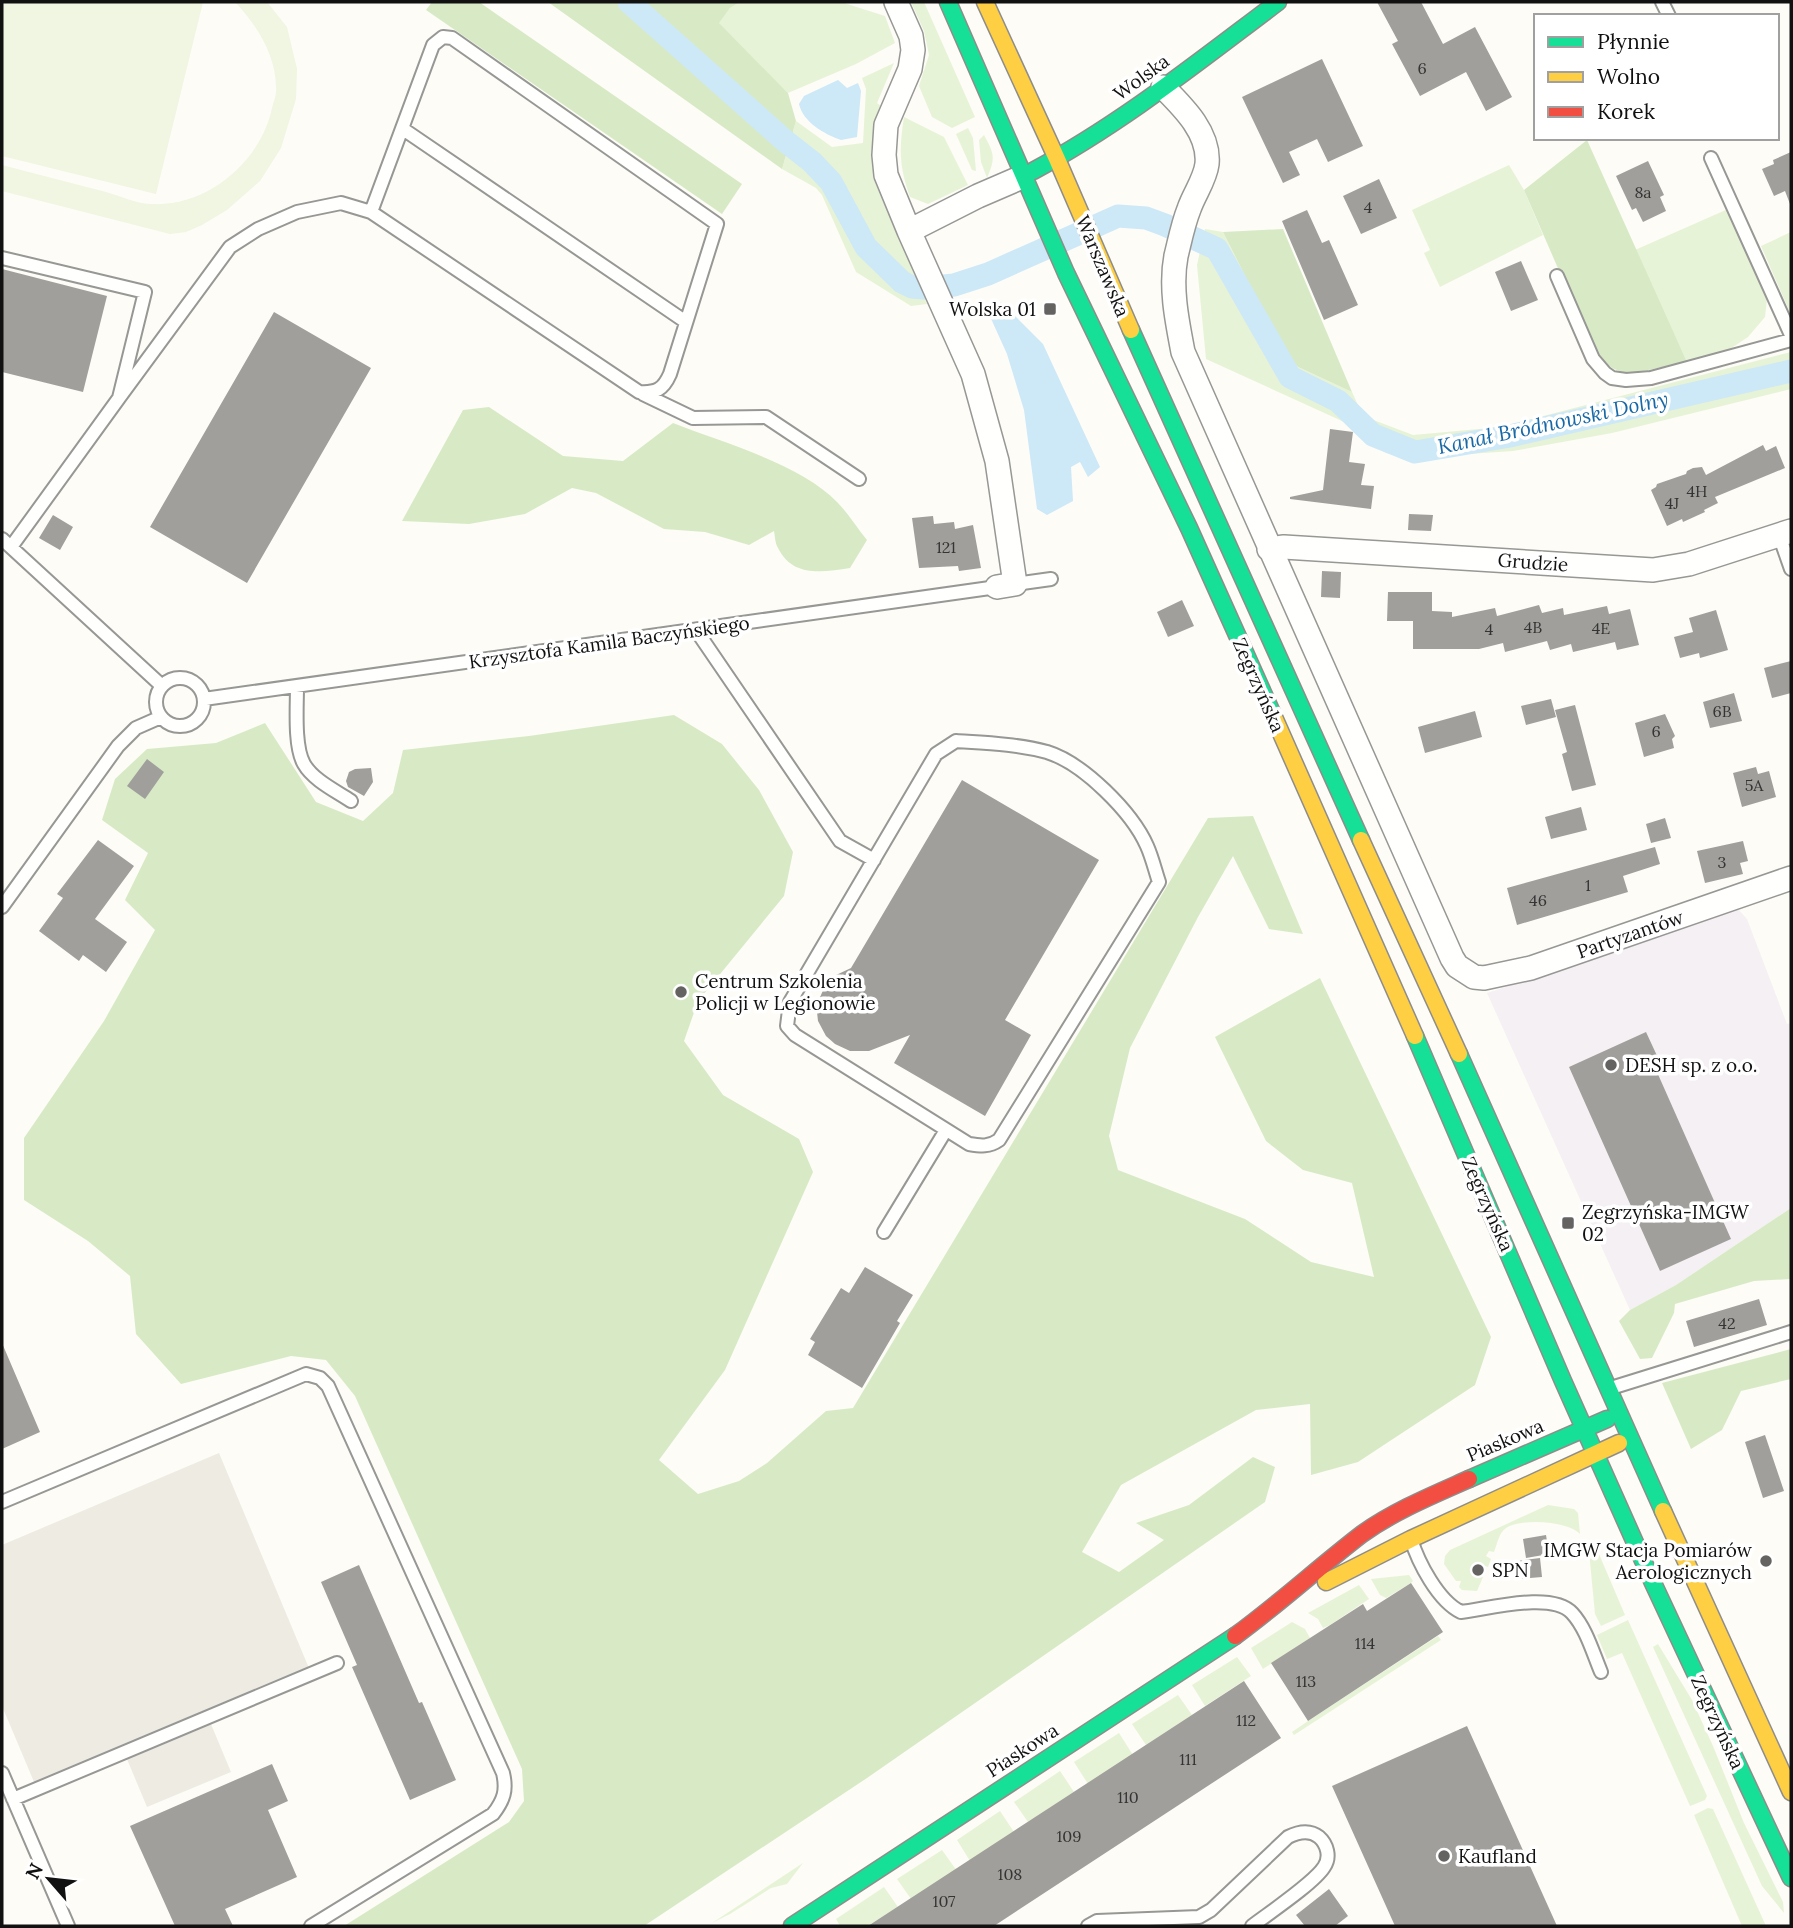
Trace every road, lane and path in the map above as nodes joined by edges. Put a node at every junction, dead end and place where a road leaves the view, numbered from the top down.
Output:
1 (896, 2) edge
2 (948, 2) edge
3 (985, 2) edge
4 (1278, 2) edge
5 (1163, 87) junction
6 (403, 129) junction
7 (1712, 158) dead end
8 (1058, 159) junction
9 (1022, 177) junction
10 (371, 212) junction
11 (909, 231) junction
12 (2, 258) edge
13 (1557, 276) dead end
14 (686, 322) junction
15 (1791, 337) edge
16 (639, 392) junction
17 (119, 398) junction
18 (859, 479) dead end
19 (1189, 528) joint
20 (1221, 530) joint
21 (1785, 533) edge
22 (6, 543) edge
23 (1269, 549) junction
24 (1791, 569) edge
25 (1051, 579) dead end
26 (1006, 586) junction
27 (696, 630) junction
28 (162, 686) junction
29 (297, 687) junction
30 (204, 699) junction
31 (161, 717) junction
32 (351, 801) dead end
33 (874, 860) junction
34 (1791, 878) edge
35 (2, 907) edge
36 (946, 1130) junction
37 (884, 1232) dead end
38 (1791, 1332) edge
39 (1608, 1389) junction
40 (1619, 1413) junction
41 (1585, 1429) junction
42 (1629, 1438) junction
43 (1596, 1453) junction
44 (2, 1502) edge
45 (1400, 1513) junction
46 (1411, 1539) junction
47 (1274, 1608) junction
48 (337, 1663) dead end
49 (1601, 1672) dead end
50 (1748, 1701) junction
51 (1791, 1755) edge
52 (2, 1773) edge
53 (1791, 1792) edge
54 (13, 1798) junction
55 (1791, 1878) edge
56 (68, 1926) edge
57 (311, 1926) edge
58 (792, 1926) edge
59 (1088, 1926) edge
60 (1252, 1926) edge

1 - 11 street
2 - 9 main road, Warszawska
3 - 8 main road, Warszawska
4 - 5 main road, Wolska
5 - 8 main road, Wolska
5 - 23 street
6 - 10 lane
6 - 14 lane
6 - 14 lane
7 - 15 lane
8 - 9 main road, Wolska
8 - 20 main road, Warszawska
9 - 11 street
9 - 19 main road, Warszawska
10 - 16 lane
10 - 17 lane
11 - 26 street
12 - 17 lane
13 - 15 lane
14 - 16 lane
16 - 18 lane
17 - 22 lane
19 - 41 main road, Zegrzyńska
20 - 39 main road, Zegrzyńska
21 - 23 street, Grudzie
21 - 24 lane
22 - 28 lane
23 - 34 street, Partyzantów
25 - 26 lane, Krzysztofa Kamila Baczyńskiego
26 - 27 lane, Krzysztofa Kamila Baczyńskiego
27 - 29 lane, Krzysztofa Kamila Baczyńskiego
27 - 33 lane
28 - 30 lane
28 - 31 lane
29 - 30 lane, Krzysztofa Kamila Baczyńskiego
29 - 32 lane
30 - 31 lane
31 - 35 lane
33 - 36 lane
33 - 36 lane
36 - 37 lane
38 - 39 lane
39 - 40 main road, Zegrzyńska
40 - 41 main road, Piaskowa
40 - 42 main road, Zegrzyńska
41 - 43 main road, Zegrzyńska
41 - 45 main road, Piaskowa
42 - 43 main road, Piaskowa
42 - 50 main road, Zegrzyńska
43 - 46 main road, Piaskowa
43 - 55 main road, Zegrzyńska
44 - 57 lane
45 - 46 lane
45 - 47 main road, Piaskowa
46 - 47 main road, Piaskowa
46 - 49 lane
47 - 58 main road, Piaskowa
48 - 54 lane
50 - 51 street
50 - 53 main road, Zegrzyńska
52 - 54 lane
54 - 56 lane
59 - 60 lane

